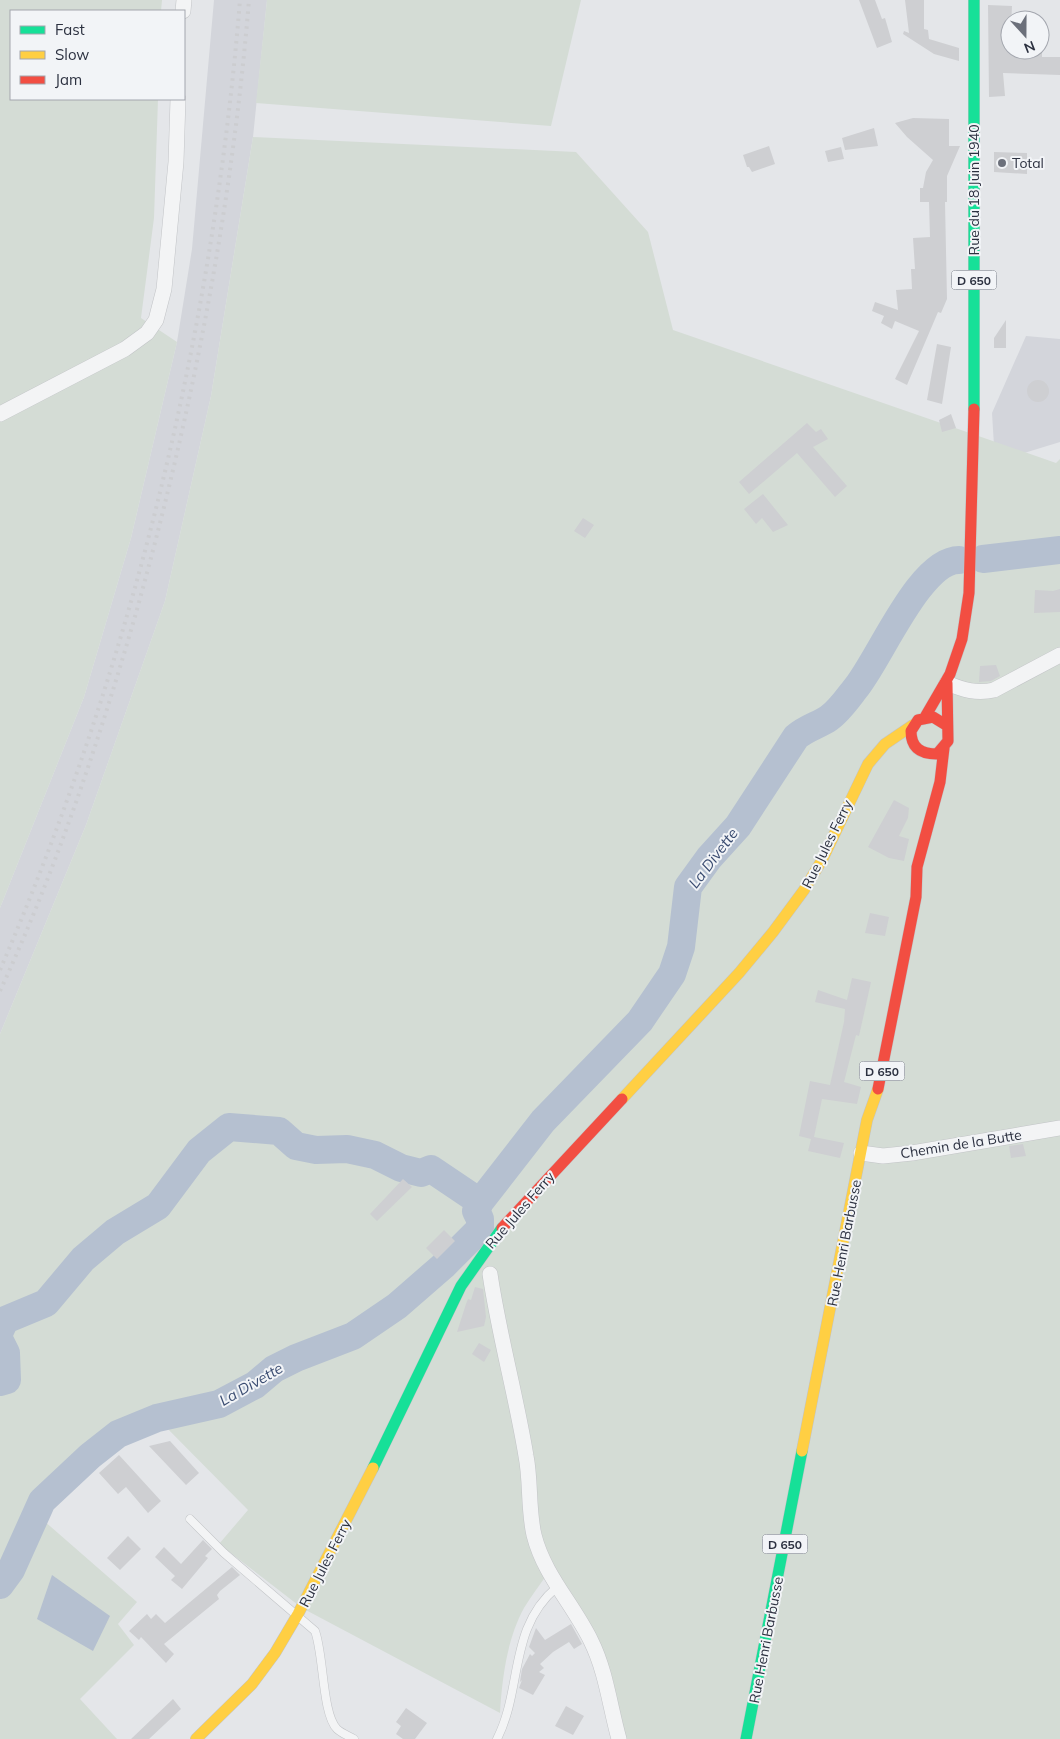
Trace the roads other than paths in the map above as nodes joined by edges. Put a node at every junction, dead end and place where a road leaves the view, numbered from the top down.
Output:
1 (974, 0) edge
2 (178, 100) edge
3 (0, 414) edge
4 (1060, 655) edge
5 (946, 683) junction
6 (925, 717) junction
7 (913, 725) junction
8 (946, 725) junction
9 (905, 748) junction
10 (944, 748) junction
11 (929, 754) junction
12 (866, 769) junction
13 (937, 791) junction
14 (1060, 1128) edge
15 (862, 1153) junction
16 (490, 1274) dead end
17 (190, 1519) dead end
18 (557, 1587) junction
19 (298, 1614) junction
20 (196, 1739) edge
21 (354, 1739) edge
22 (498, 1739) edge
23 (619, 1739) edge
24 (746, 1739) edge

1 - 5 main road, Rue du 18 Juin 1940 / D 650
2 - 3 street
4 - 5 street
5 - 6 main road, D 650
5 - 8 main road, D 650
6 - 7 main road
6 - 8 main road
7 - 9 main road
7 - 12 main road, Rue Jules Ferry
8 - 10 main road
9 - 11 main road
9 - 12 main road, Rue Jules Ferry
10 - 11 main road
10 - 13 main road, Rue Henri Barbusse / D 650
11 - 13 main road
12 - 19 main road, Rue Jules Ferry
13 - 15 main road, Rue Henri Barbusse / D 650
14 - 15 street, Chemin de la Butte
15 - 24 main road, Rue Henri Barbusse / D 650
16 - 18 street
17 - 19 lane
18 - 22 lane
18 - 23 street
19 - 20 main road, Rue Jules Ferry
19 - 21 lane

